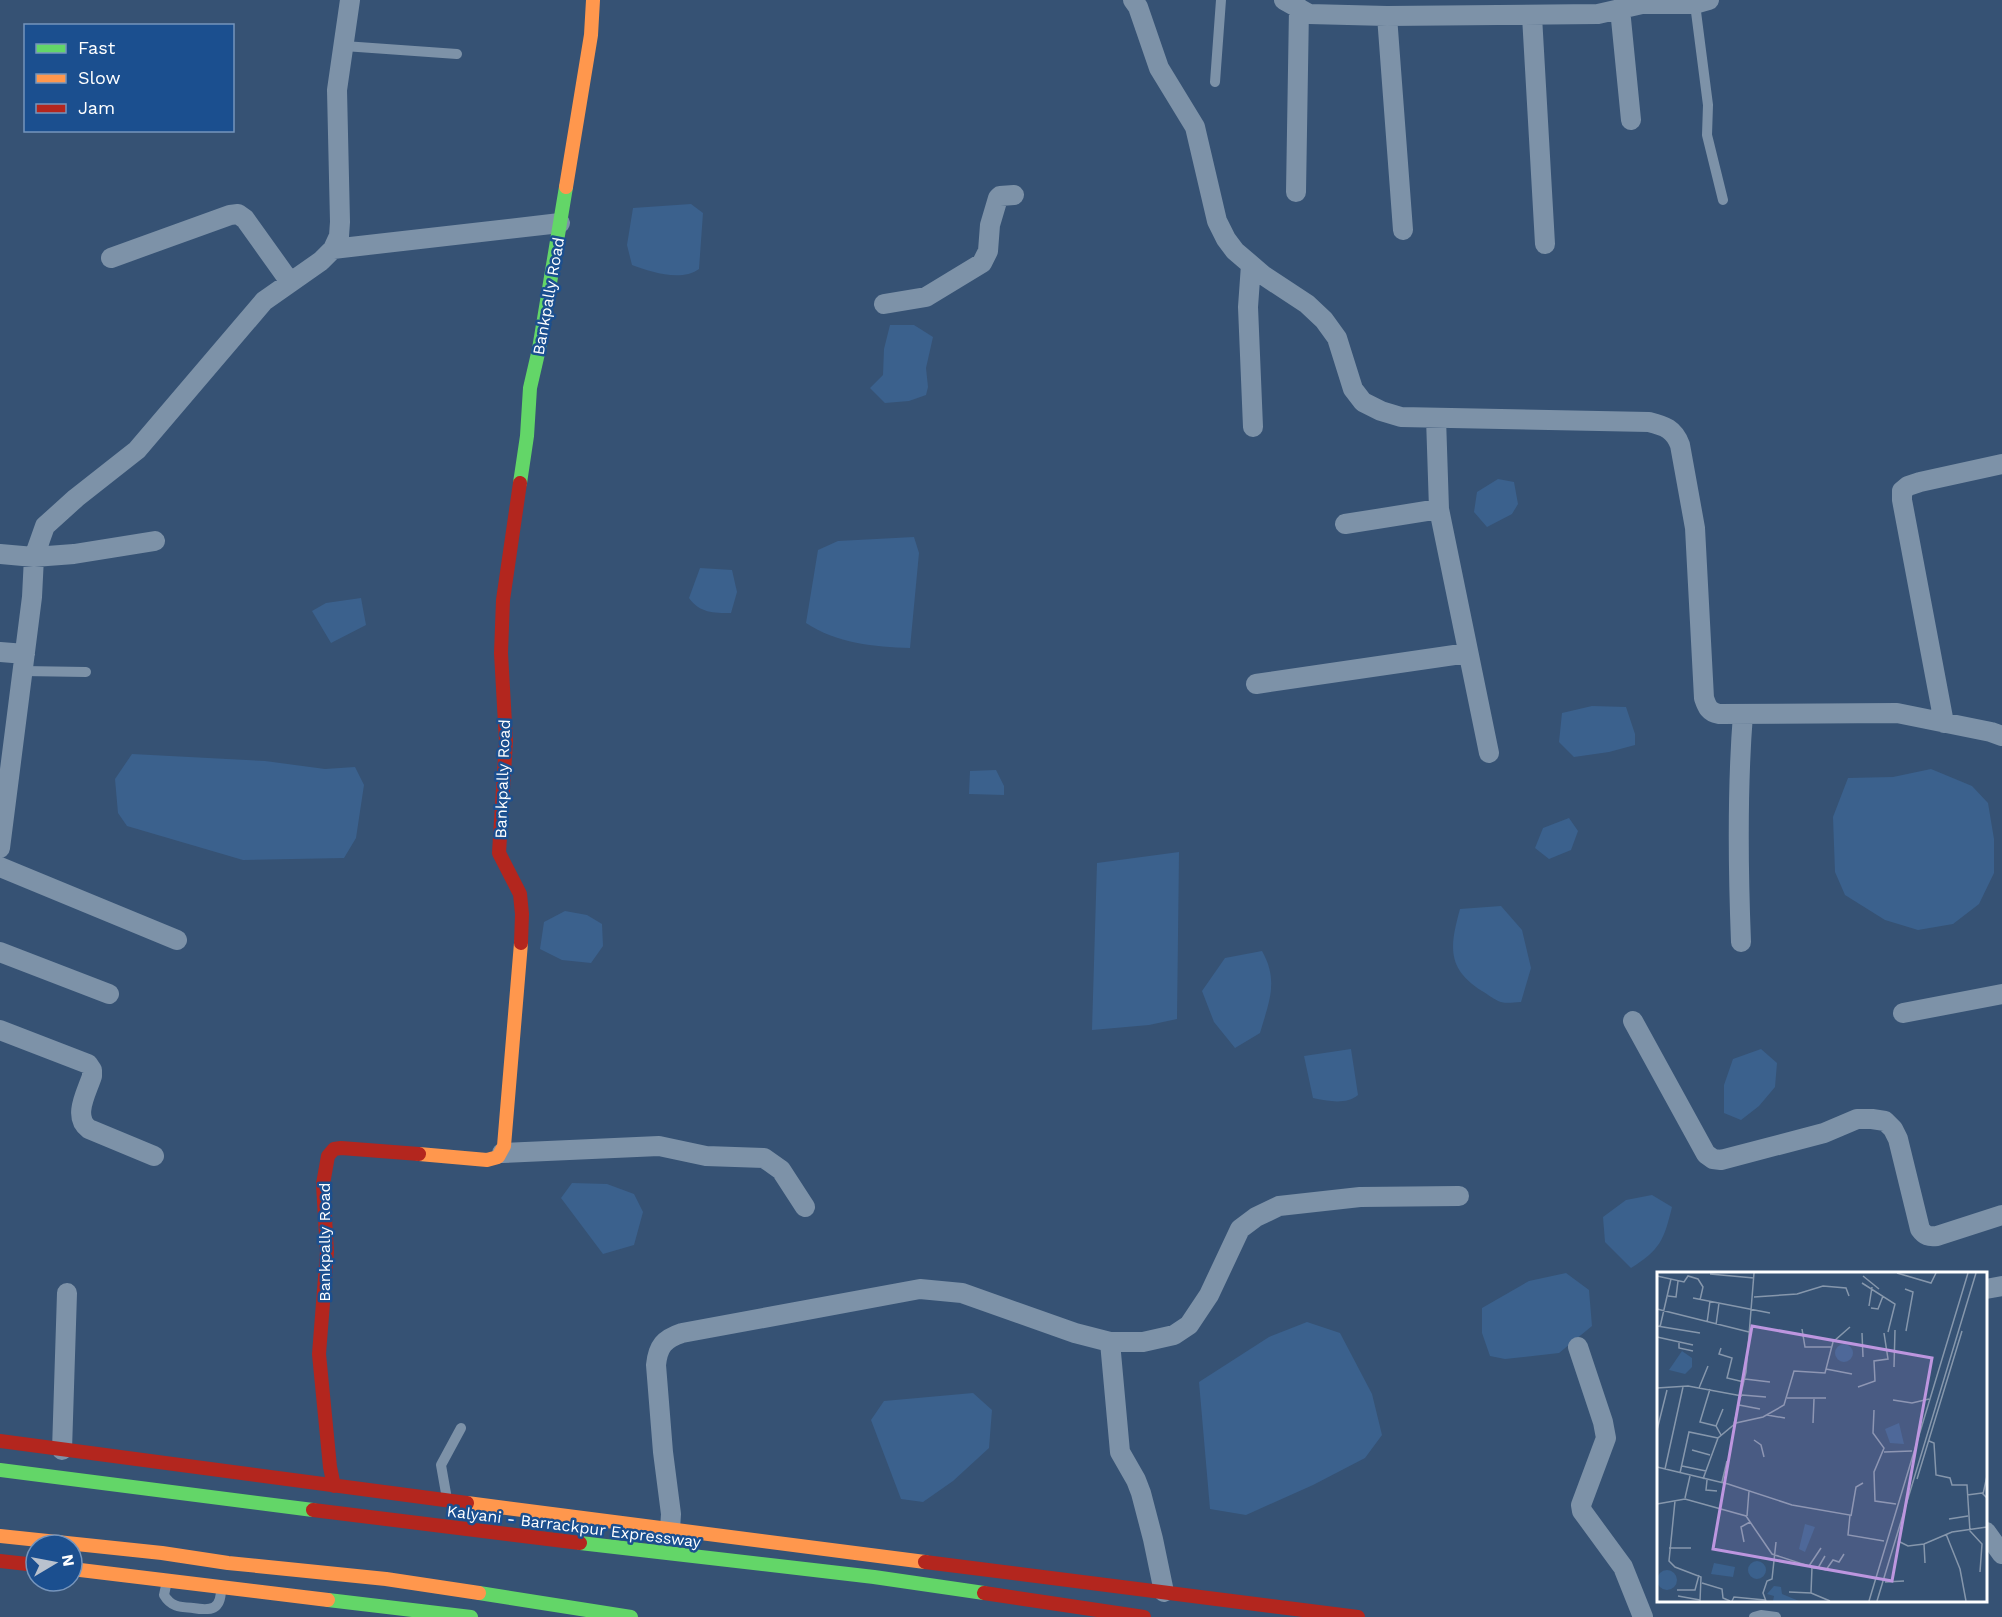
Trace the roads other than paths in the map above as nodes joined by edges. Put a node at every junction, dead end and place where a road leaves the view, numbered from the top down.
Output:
1 (350, 0) edge
2 (593, 0) edge
3 (1133, 0) edge
4 (1221, 0) edge
5 (1702, 2) edge
6 (1292, 4) edge
7 (1503, 8) edge
8 (1620, 9) junction
9 (1381, 10) edge
10 (1532, 16) junction
11 (344, 46) junction
12 (457, 54) dead end
13 (1215, 82) dead end
14 (1631, 120) dead end
15 (1296, 192) dead end
16 (1014, 195) dead end
17 (1723, 200) dead end
18 (560, 223) junction
19 (1403, 230) dead end
20 (1545, 244) dead end
21 (333, 249) junction
22 (111, 258) dead end
23 (1251, 265) junction
24 (290, 282) junction
25 (884, 304) dead end
26 (1436, 418) junction
27 (1253, 427) dead end
28 (2002, 464) edge
29 (1439, 509) junction
30 (1345, 524) dead end
31 (154, 541) dead end
32 (0, 554) edge
33 (34, 557) junction
34 (0, 652) edge
35 (1467, 653) junction
36 (24, 663) junction
37 (86, 672) dead end
38 (1256, 684) dead end
39 (1743, 714) junction
40 (1944, 723) junction
41 (2002, 736) edge
42 (1490, 753) dead end
43 (5, 765) edge
44 (0, 848) edge
45 (0, 867) edge
46 (177, 940) dead end
47 (1741, 942) dead end
48 (0, 952) edge
49 (109, 994) dead end
50 (2002, 994) edge
51 (1903, 1013) dead end
52 (1633, 1021) dead end
53 (0, 1030) edge
54 (502, 1153) junction
55 (154, 1156) dead end
56 (1459, 1196) dead end
57 (805, 1207) dead end
58 (2002, 1215) edge
59 (2002, 1286) edge
60 (1987, 1289) edge
61 (67, 1293) dead end
62 (1110, 1342) junction
63 (1578, 1347) dead end
64 (461, 1428) dead end
65 (0, 1441) edge
66 (62, 1450) junction
67 (0, 1470) edge
68 (334, 1486) junction
69 (447, 1499) junction
70 (670, 1529) junction
71 (1987, 1533) edge
72 (0, 1536) edge
73 (2002, 1554) edge
74 (0, 1561) edge
75 (24, 1564) edge
76 (84, 1570) edge
77 (167, 1580) junction
78 (221, 1586) junction
79 (1164, 1592) junction
80 (357, 1610) edge
81 (471, 1617) edge
82 (632, 1617) edge
83 (1144, 1617) edge
84 (1358, 1617) edge
85 (1643, 1617) edge
86 (1754, 1617) edge
87 (1776, 1617) edge

1 - 11 street
2 - 18 main road, Bankpally Road
3 - 23 street
4 - 13 lane
5 - 8 street
5 - 17 lane
6 - 9 street
6 - 15 street
7 - 9 street
7 - 10 street
8 - 10 street
8 - 14 street
9 - 19 street
10 - 20 street
11 - 12 lane
11 - 21 street
16 - 25 street
18 - 21 street
18 - 54 main road, Bankpally Road
21 - 24 street
22 - 24 street
23 - 26 street
23 - 27 street
24 - 33 street
26 - 29 street
26 - 39 street
28 - 40 street
29 - 30 street
29 - 35 street
31 - 33 street
32 - 33 street
33 - 36 street
34 - 36 street
35 - 38 street
35 - 42 street
36 - 37 lane
36 - 43 street
39 - 40 street
39 - 47 street
40 - 41 street
43 - 44 street
45 - 46 street
48 - 49 street
50 - 51 street
52 - 58 street
53 - 55 street
54 - 57 street
54 - 68 main road, Bankpally Road
56 - 62 street
59 - 60 street
61 - 66 street
62 - 70 street
62 - 79 street
63 - 85 street
64 - 69 lane
65 - 66 main road
66 - 68 main road
67 - 83 main road, Kalyani - Barrackpur Expressway
68 - 69 main road
69 - 70 main road
70 - 79 main road
71 - 73 street
72 - 82 main road
74 - 75 main road
76 - 77 main road
77 - 78 main road
77 - 78 lane
78 - 80 main road
79 - 84 main road
80 - 81 main road
86 - 87 lane

